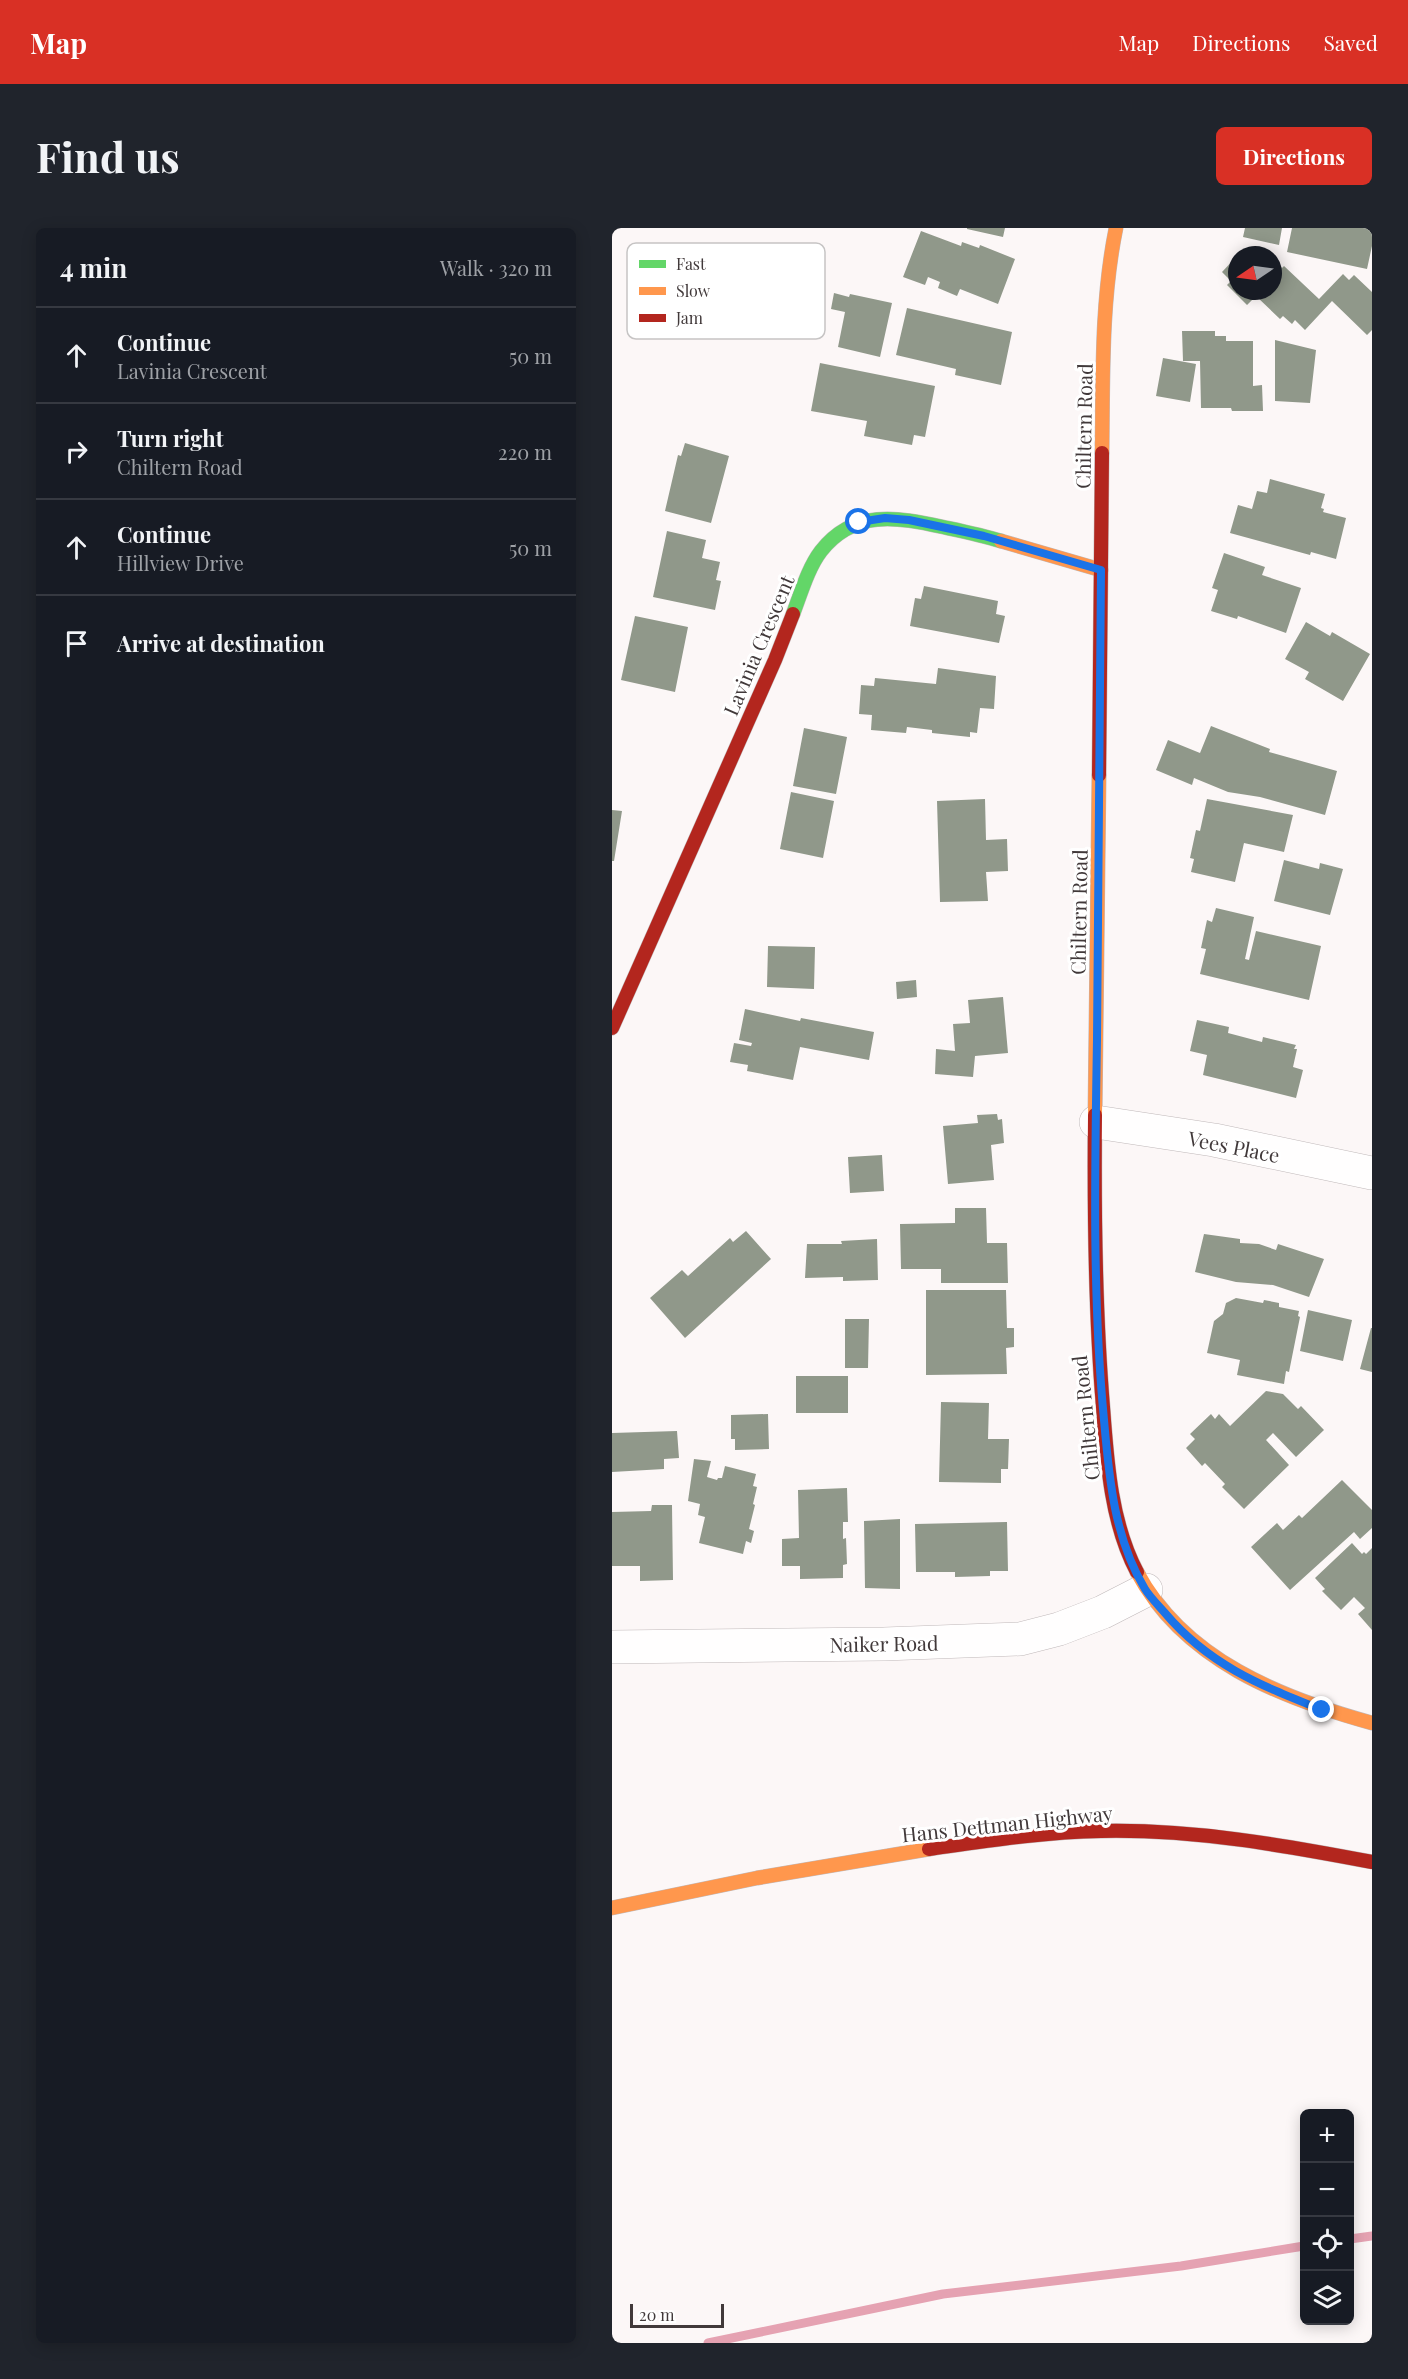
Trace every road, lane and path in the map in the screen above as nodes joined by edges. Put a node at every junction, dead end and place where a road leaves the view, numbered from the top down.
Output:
1 (1116, 228) edge
2 (1101, 570) junction
3 (612, 1028) edge
4 (1096, 1122) junction
5 (1372, 1173) edge
6 (1146, 1590) junction
7 (612, 1647) edge
8 (1372, 1724) edge
9 (1372, 1862) edge
10 (612, 1908) edge

1 - 2 street, Chiltern Road
2 - 3 street, Lavinia Crescent
2 - 4 street, Chiltern Road
4 - 5 street, Vees Place
4 - 6 street, Chiltern Road
6 - 7 street, Naiker Road
6 - 8 street, Chiltern Road
9 - 10 street, Hans Dettman Highway

